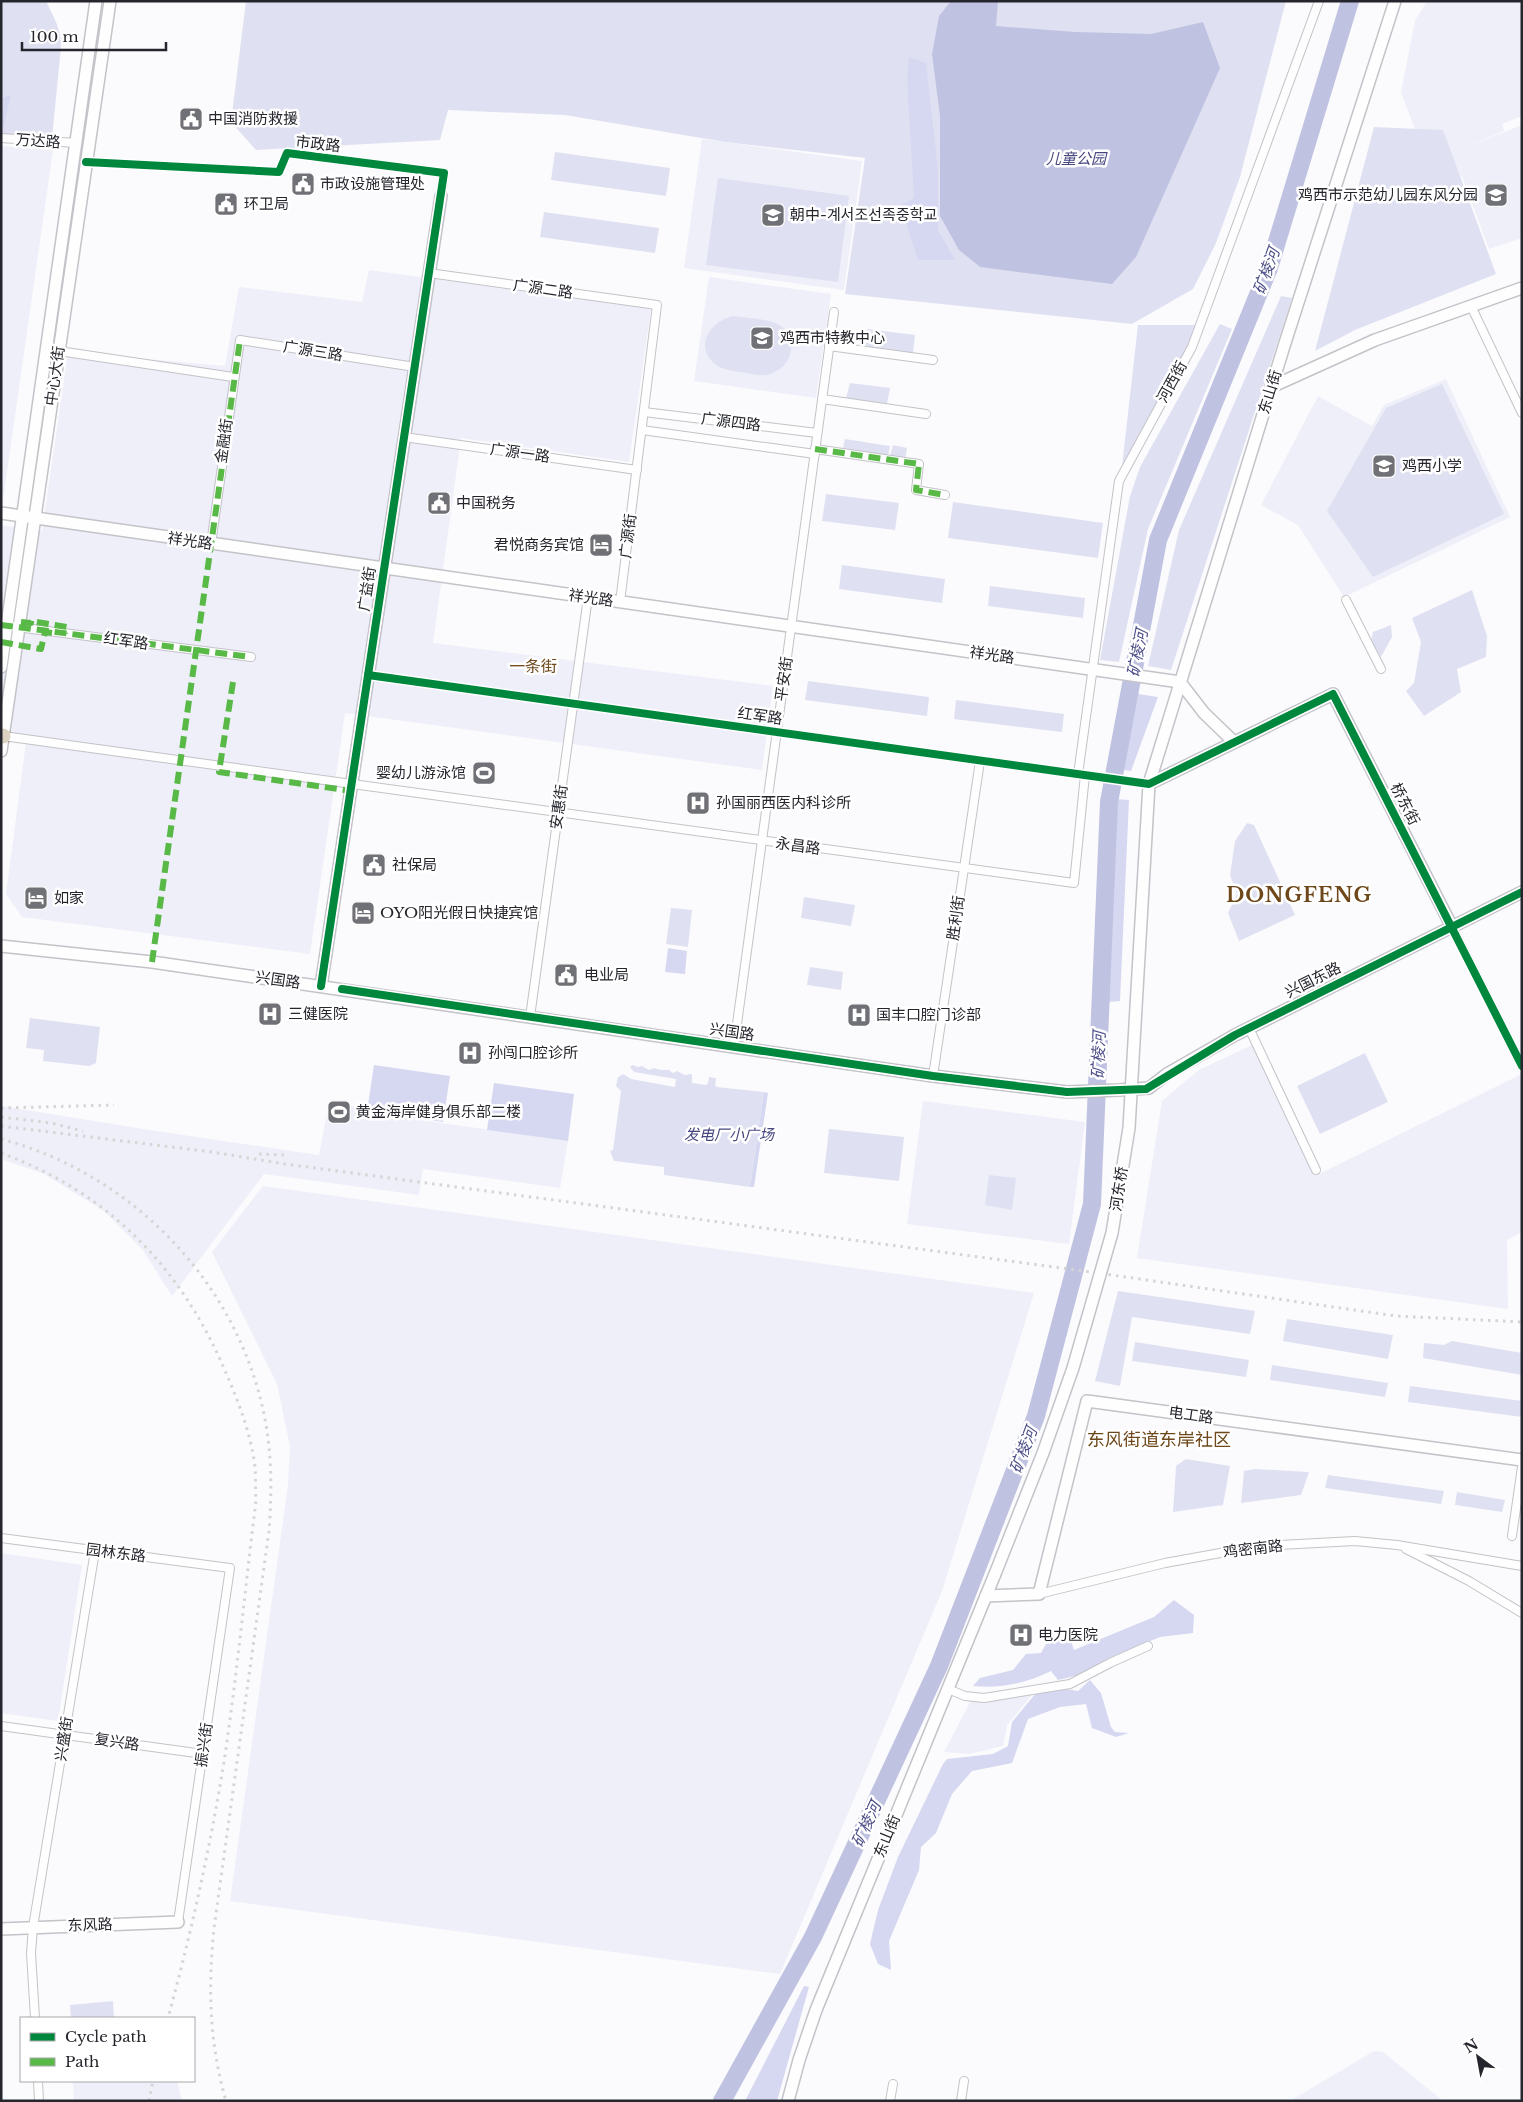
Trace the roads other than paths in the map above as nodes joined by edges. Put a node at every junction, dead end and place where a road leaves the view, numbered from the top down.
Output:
1 (96, 1) edge
2 (110, 1) edge
3 (1319, 1) edge
4 (1395, 1) edge
5 (1, 138) edge
6 (76, 143) junction
7 (86, 162) junction
8 (441, 196) joint
9 (429, 273) junction
10 (1522, 288) edge
11 (657, 305) joint
12 (1471, 306) junction
13 (834, 312) dead end
14 (240, 340) joint
15 (829, 346) junction
16 (59, 351) junction
17 (933, 360) dead end
18 (415, 367) junction
19 (233, 377) junction
20 (1271, 387) junction
21 (822, 399) junction
22 (644, 412) junction
23 (1522, 413) edge
24 (926, 414) dead end
25 (642, 430) junction
26 (817, 433) junction
27 (404, 437) junction
28 (815, 452) junction
29 (637, 470) junction
30 (945, 495) dead end
31 (1, 513) edge
32 (21, 516) junction
33 (35, 518) junction
34 (211, 544) junction
35 (384, 568) junction
36 (588, 597) junction
37 (1346, 600) dead end
38 (620, 602) junction
39 (4, 625) edge
40 (791, 626) junction
41 (19, 628) junction
42 (251, 657) dead end
43 (1, 667) edge
44 (1091, 669) junction
45 (1380, 669) dead end
46 (368, 675) junction
47 (1180, 682) junction
48 (573, 704) junction
49 (776, 732) junction
50 (2, 741) edge
51 (1234, 742) junction
52 (980, 761) junction
53 (1081, 775) junction
54 (352, 784) junction
55 (1144, 784) junction
56 (558, 812) junction
57 (762, 840) junction
58 (964, 869) junction
59 (1522, 892) edge
60 (1452, 927) junction
61 (1, 946) edge
62 (321, 986) junction
63 (530, 1017) junction
64 (1249, 1028) junction
65 (734, 1046) junction
66 (1522, 1066) edge
67 (933, 1076) junction
68 (1119, 1090) joint
69 (1316, 1170) dead end
70 (1522, 1460) edge
71 (1522, 1466) edge
72 (1512, 1536) dead end
73 (1, 1538) edge
74 (1397, 1545) junction
75 (95, 1551) junction
76 (1522, 1566) edge
77 (230, 1568) joint
78 (995, 1574) joint
79 (1038, 1594) junction
80 (986, 1596) junction
81 (1522, 1613) edge
82 (1148, 1646) dead end
83 (948, 1689) junction
84 (1, 1726) edge
85 (64, 1735) junction
86 (203, 1754) junction
87 (178, 1922) joint
88 (33, 1927) junction
89 (1, 1928) edge
90 (35, 2017) edge
91 (964, 2081) dead end
92 (38, 2082) edge
93 (893, 2084) dead end
94 (39, 2101) edge
95 (788, 2101) edge
96 (890, 2101) edge
97 (961, 2101) edge

1 - 6 main road, 中心大街
2 - 7 main road, 中心大街
3 - 44 street, 河西街
4 - 20 main road, 东山街
5 - 6 street, 万达路
6 - 32 main road, 中心大街
7 - 8 street, 市政路
7 - 16 main road, 中心大街
8 - 9 main road, 广益街
9 - 11 street, 广源二路
9 - 18 main road, 广益街
10 - 12 main road
11 - 22 street, 广源街
12 - 20 main road
12 - 23 street
13 - 15 street, 平安街
14 - 18 street, 广源三路
14 - 19 street, 金融街
15 - 17 street
15 - 21 street, 平安街
16 - 19 street
16 - 33 main road, 中心大街
18 - 27 main road, 广益街
19 - 34 street, 金融街
20 - 47 main road, 东山街
21 - 24 street
21 - 26 street, 平安街
22 - 25 street, 广源街
22 - 26 street, 广源四路
25 - 28 street, 广源四路
25 - 29 street, 广源街
26 - 28 street, 平安街
27 - 29 street, 广源一路
27 - 35 main road, 广益街
28 - 30 street, 广源四路
28 - 40 street, 平安街
29 - 38 street, 广源街
31 - 32 main road, 祥光路
32 - 33 main road, 祥光路
32 - 39 main road, 中心大街
33 - 34 main road, 祥光路
33 - 41 main road, 中心大街
34 - 35 main road, 祥光路
35 - 36 main road, 祥光路
35 - 46 main road, 广益街
36 - 38 main road, 祥光路
36 - 48 street, 安惠街
37 - 45 street
38 - 40 main road, 祥光路
39 - 41 street, 红军路
39 - 43 main road, 中心大街
40 - 44 main road, 祥光路
40 - 49 street, 平安街
41 - 42 street, 红军路
41 - 50 main road, 中心大街
44 - 47 main road, 祥光路
44 - 53 street, 河西街
46 - 48 street, 红军路
46 - 54 main road, 广益街
47 - 51 main road
47 - 55 main road, 东山街
48 - 49 street, 红军路
48 - 56 street, 安惠街
49 - 52 street, 红军路
49 - 57 street, 平安街
50 - 54 street, 永昌路
51 - 55 main road
51 - 60 main road, 桥东街
52 - 53 street, 红军路
52 - 58 street, 胜利街
53 - 55 street, 红军路
53 - 58 street, 永昌路
54 - 56 street, 永昌路
54 - 62 main road, 广益街
55 - 78 main road, 河东桥, bridge
56 - 57 street, 永昌路
56 - 63 street, 安惠街
57 - 58 street, 永昌路
57 - 65 street, 平安街
58 - 67 street, 胜利街
59 - 60 main road, 兴国东路
60 - 64 main road, 兴国东路
60 - 66 street
61 - 62 main road, 兴国路
62 - 63 main road, 兴国路
63 - 65 main road, 兴国路
64 - 68 main road, 兴国东路
64 - 69 street
65 - 67 main road, 兴国路
67 - 68 main road, 兴国路
70 - 79 main road, 电工路
71 - 72 street
73 - 75 street, 园林东路
74 - 76 street, 鸡密南路
74 - 79 street, 鸡密南路
74 - 81 street
75 - 77 street, 园林东路
75 - 85 street, 兴盛街
77 - 86 street, 振兴街
78 - 80 main road, 东山街
79 - 80 main road, 鸡密南路
80 - 83 main road, 东山街
82 - 83 street
83 - 95 main road, 东山街
84 - 85 street, 复兴路
85 - 86 street, 复兴路
85 - 88 street, 兴盛街
86 - 87 street, 振兴街
87 - 88 main road, 东风路
88 - 89 main road, 东风路
88 - 90 street, 兴盛街
91 - 97 street
92 - 94 street
93 - 96 street

